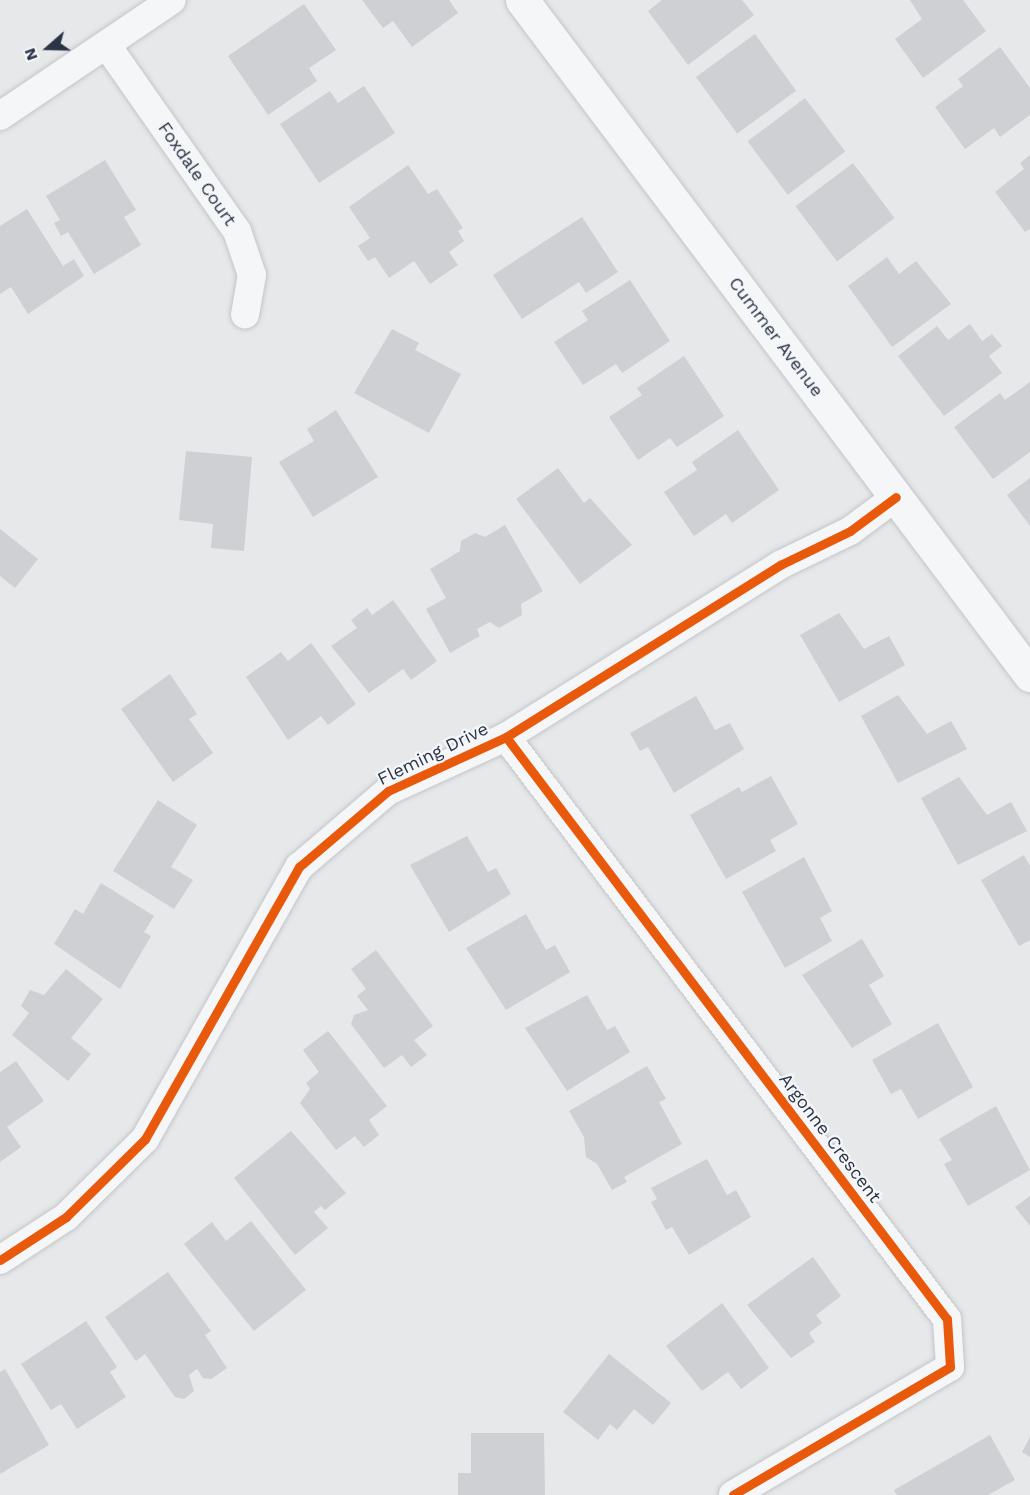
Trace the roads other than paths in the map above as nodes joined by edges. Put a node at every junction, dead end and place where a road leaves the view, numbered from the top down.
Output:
1 (172, 0) edge
2 (522, 0) edge
3 (108, 47) junction
4 (0, 116) edge
5 (244, 314) dead end
6 (896, 497) junction
7 (1030, 675) edge
8 (506, 737) junction
9 (0, 1260) edge
10 (733, 1495) edge

1 - 3 street
2 - 6 street, Cummer Avenue
3 - 4 street
3 - 5 street, Foxdale Court
6 - 7 street, Cummer Avenue
6 - 8 street, Fleming Drive
8 - 9 street, Fleming Drive
8 - 10 street, Argonne Crescent

